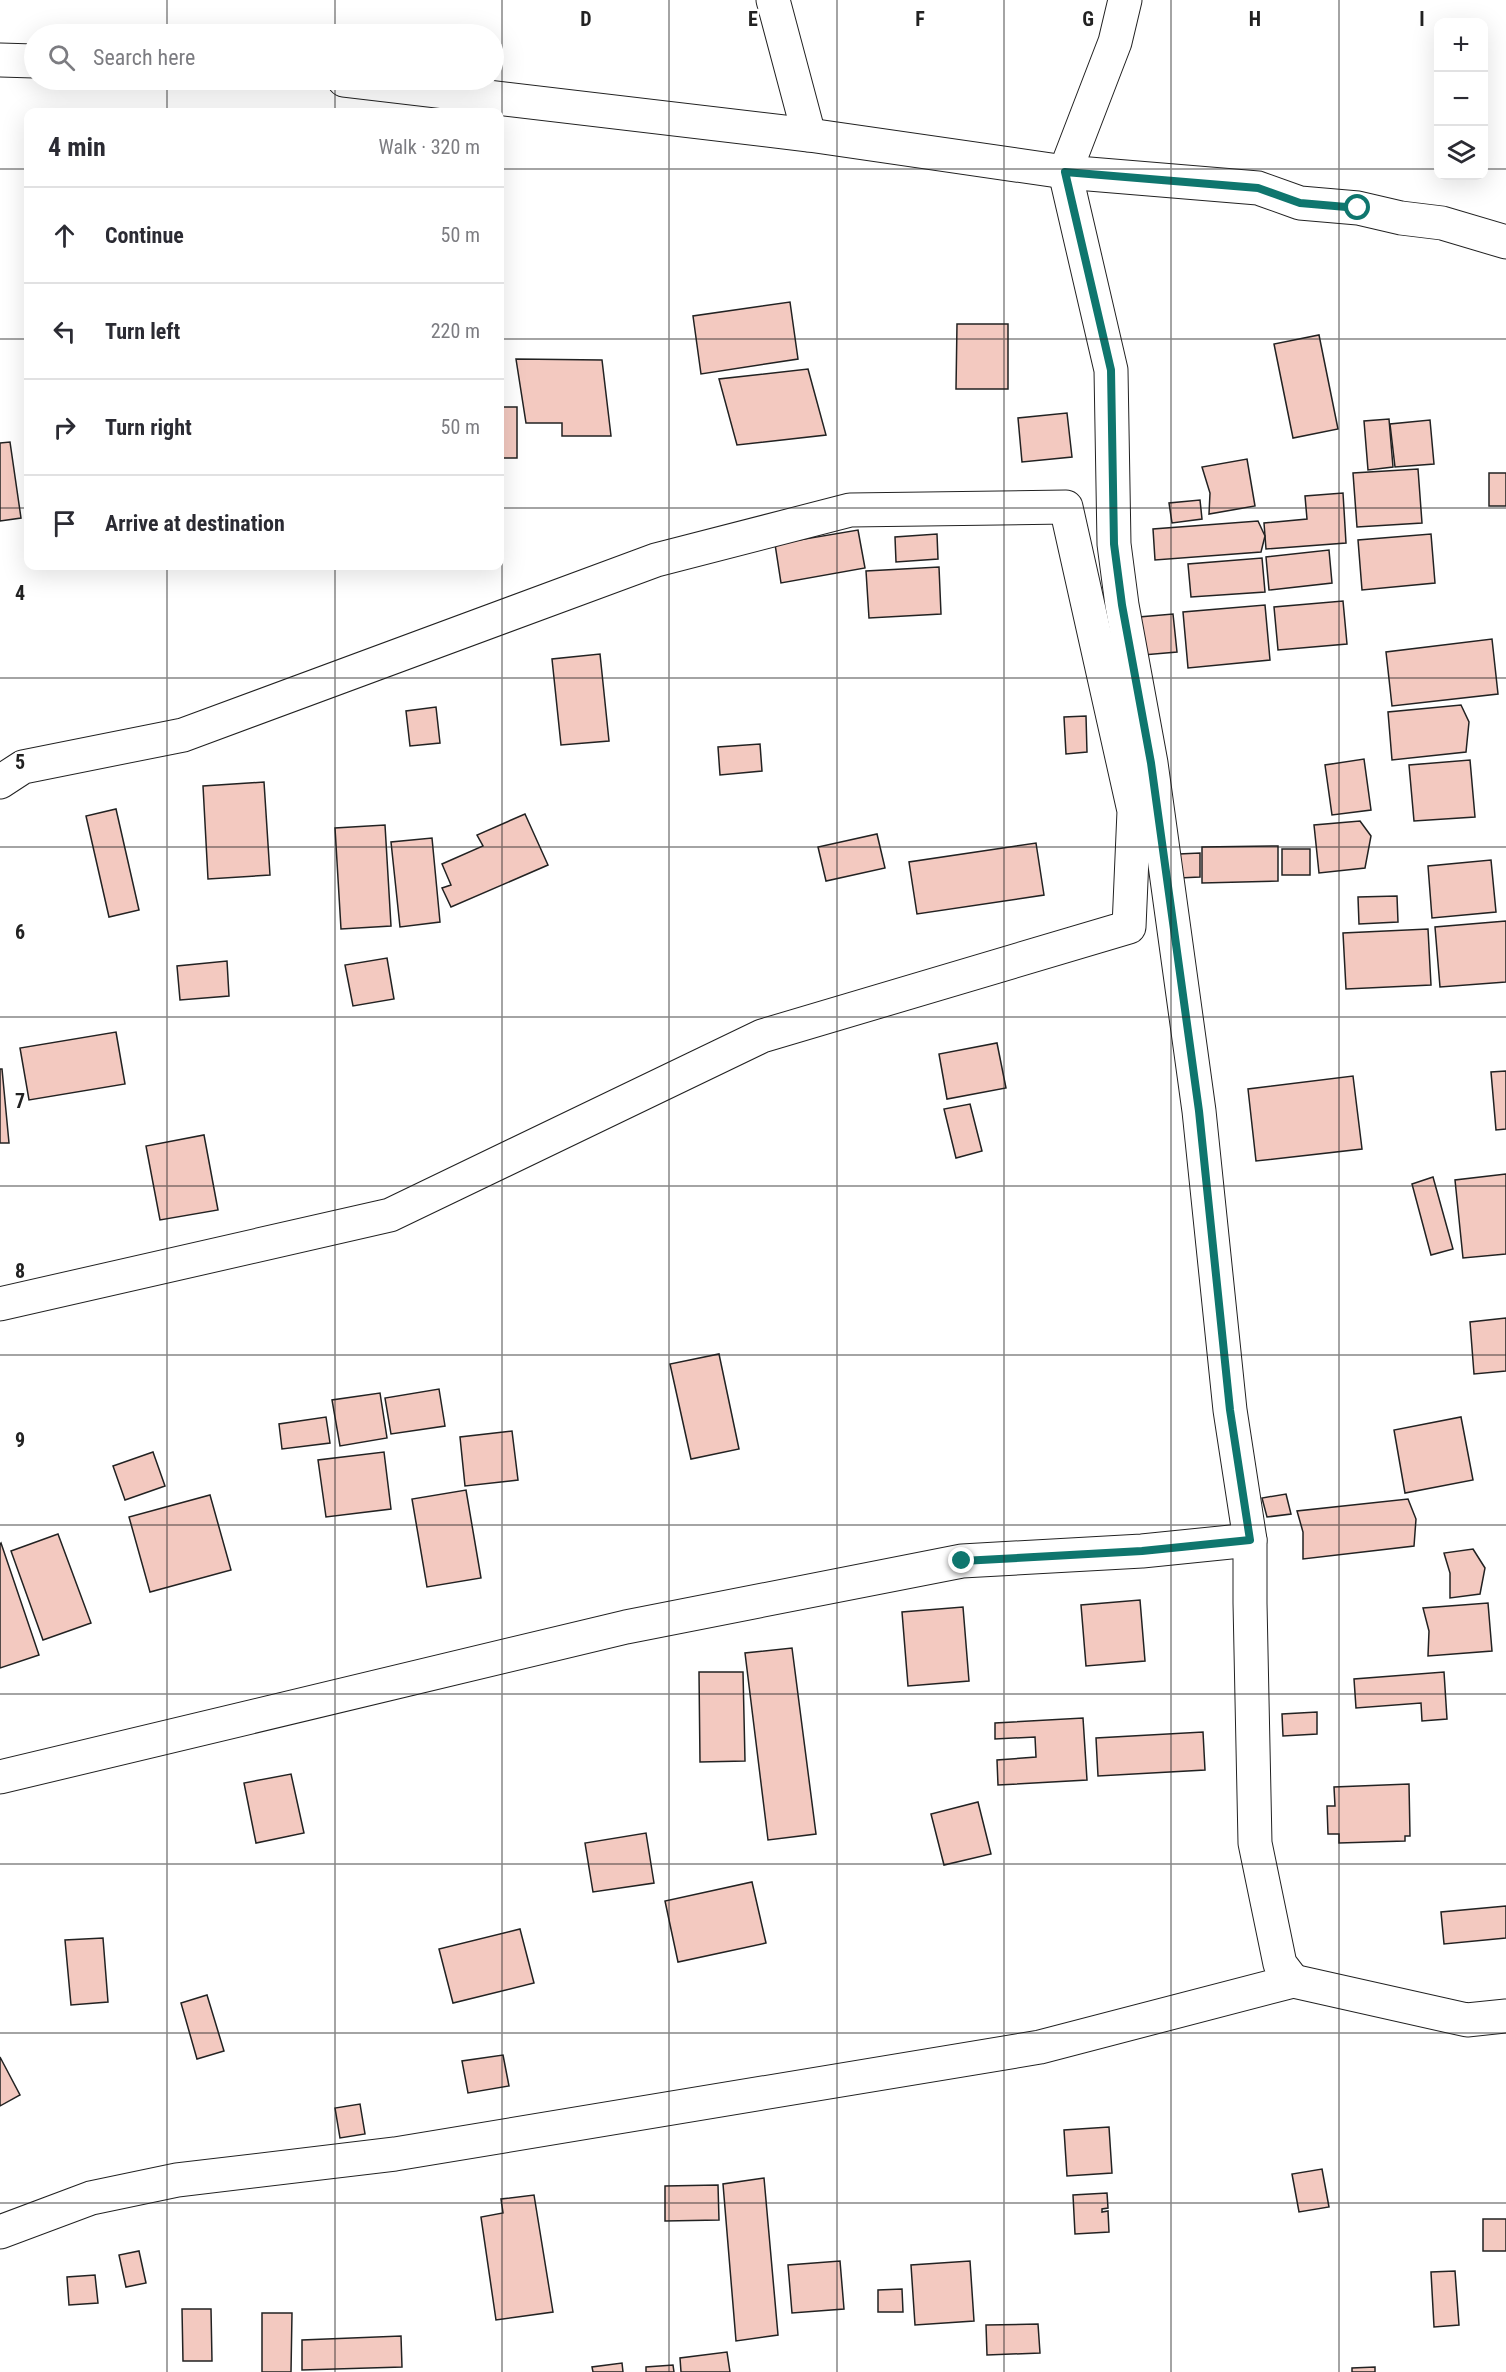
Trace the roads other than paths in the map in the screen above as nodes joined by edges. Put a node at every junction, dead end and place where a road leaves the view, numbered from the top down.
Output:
1 (773, 0) edge
2 (1125, 0) edge
3 (0, 60) edge
4 (24, 61) edge
5 (429, 90) edge
6 (809, 135) junction
7 (1065, 172) junction
8 (1506, 242) edge
9 (0, 782) edge
10 (0, 1304) edge
11 (1250, 1540) junction
12 (0, 1777) edge
13 (1293, 1981) junction
14 (1506, 2016) edge
15 (0, 2232) edge

1 - 6 street
2 - 7 street
3 - 4 street
5 - 6 street
6 - 7 street
7 - 8 street
7 - 11 street
9 - 10 street
11 - 12 street
11 - 13 street
13 - 14 street
13 - 15 street

